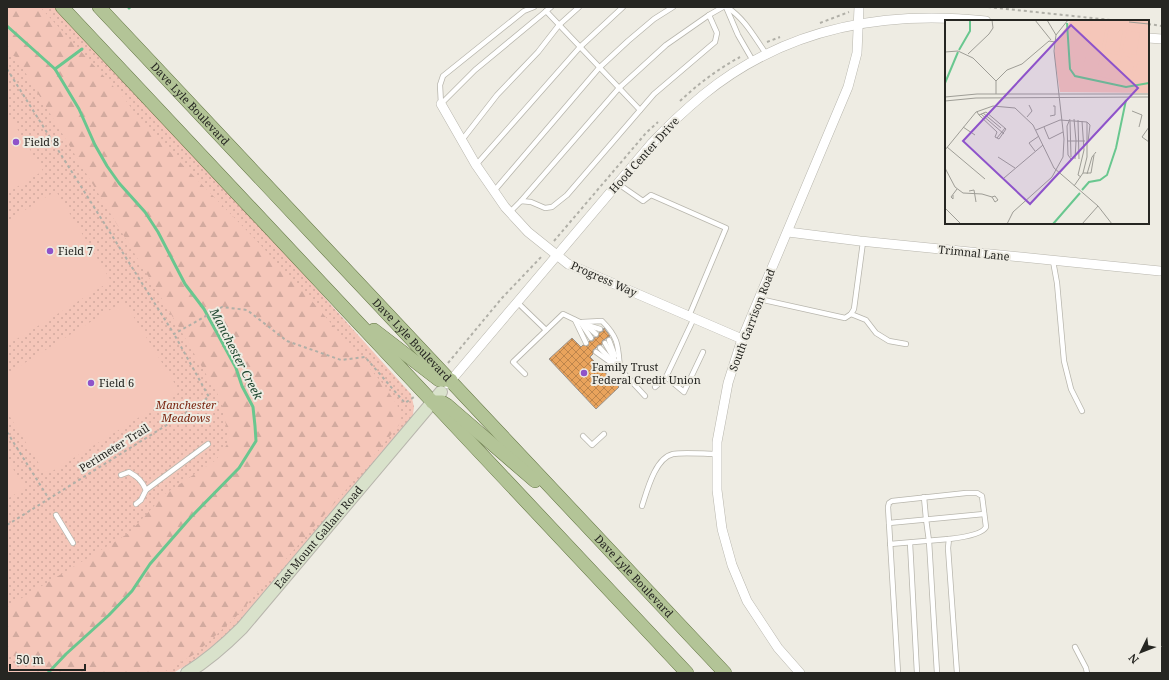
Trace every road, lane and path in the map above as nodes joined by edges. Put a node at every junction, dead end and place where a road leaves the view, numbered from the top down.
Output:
1 (62, 7) edge
2 (99, 7) edge
3 (534, 7) edge
4 (551, 7) edge
5 (579, 7) edge
6 (623, 7) edge
7 (673, 7) edge
8 (725, 7) edge
9 (859, 7) edge
10 (988, 7) edge
11 (546, 11) junction
12 (709, 16) junction
13 (974, 20) edge
14 (1111, 20) edge
15 (859, 24) junction
16 (1149, 24) edge
17 (560, 25) junction
18 (1162, 26) edge
19 (1149, 38) edge
20 (1162, 40) edge
21 (580, 47) junction
22 (767, 54) junction
23 (753, 61) junction
24 (599, 68) junction
25 (7, 69) edge
26 (619, 88) junction
27 (441, 104) junction
28 (640, 110) junction
29 (462, 140) junction
30 (476, 164) junction
31 (617, 183) junction
32 (494, 191) junction
33 (521, 201) junction
34 (510, 212) junction
35 (788, 232) junction
36 (863, 242) junction
37 (557, 255) junction
38 (1053, 261) junction
39 (1160, 271) dead end
40 (759, 299) junction
41 (517, 302) junction
42 (341, 304) junction
43 (851, 314) junction
44 (691, 317) junction
45 (575, 320) junction
46 (580, 322) junction
47 (600, 329) dead end
48 (546, 330) junction
49 (174, 334) junction
50 (596, 334) dead end
51 (591, 338) dead end
52 (742, 339) junction
53 (609, 340) dead end
54 (586, 343) dead end
55 (604, 343) dead end
56 (906, 344) dead end
57 (600, 348) dead end
58 (596, 352) dead end
59 (703, 352) dead end
60 (620, 369) junction
61 (525, 374) dead end
62 (666, 377) junction
63 (451, 380) junction
64 (655, 387) dead end
65 (422, 390) junction
66 (645, 396) dead end
67 (436, 397) junction
68 (1082, 411) dead end
69 (7, 432) edge
70 (604, 434) dead end
71 (583, 436) dead end
72 (208, 444) dead end
73 (717, 454) junction
74 (121, 475) dead end
75 (146, 490) junction
76 (924, 497) junction
77 (49, 499) junction
78 (136, 504) dead end
79 (642, 506) dead end
80 (984, 514) junction
81 (56, 515) dead end
82 (926, 519) junction
83 (889, 523) junction
84 (7, 525) edge
85 (590, 529) junction
86 (949, 540) junction
87 (929, 541) junction
88 (73, 543) dead end
89 (910, 543) junction
90 (890, 544) junction
91 (1075, 647) dead end
92 (187, 673) edge
93 (687, 673) edge
94 (726, 673) edge
95 (800, 673) edge
96 (898, 673) edge
97 (917, 673) edge
98 (937, 673) edge
99 (957, 673) edge
100 (1086, 673) edge

1 - 42 main road
2 - 63 main road, Dave Lyle Boulevard
3 - 27 lane
4 - 11 lane
5 - 17 lane
6 - 21 lane
7 - 24 lane
8 - 12 lane
8 - 22 lane
8 - 23 lane
9 - 15 street, South Garrison Road
10 - 14 path
11 - 17 lane
11 - 27 lane
12 - 26 lane
12 - 28 lane
13 - 15 street, Hood Center Drive
15 - 22 street, Hood Center Drive
15 - 35 street, South Garrison Road
16 - 18 path
17 - 21 lane
17 - 29 lane
19 - 20 street
21 - 24 lane
21 - 30 lane
22 - 23 street, Hood Center Drive
23 - 31 street, Hood Center Drive
24 - 26 lane
24 - 32 lane
25 - 49 path
26 - 28 lane
26 - 33 lane
27 - 29 street, Progress Way
28 - 33 lane
29 - 30 street, Progress Way
30 - 32 street, Progress Way
31 - 37 street, Hood Center Drive
31 - 44 lane
32 - 34 street, Progress Way
33 - 34 lane
34 - 37 street, Progress Way
35 - 36 street, Trimnal Lane
35 - 40 street, South Garrison Road
36 - 38 street, Trimnal Lane
36 - 43 lane
37 - 41 street, Hood Center Drive
37 - 44 street, Progress Way
38 - 39 street, Trimnal Lane
38 - 68 lane
40 - 43 lane
40 - 52 street, South Garrison Road
41 - 48 lane
41 - 63 street, Hood Center Drive
42 - 63 main road
42 - 65 main road
43 - 56 lane
44 - 52 street, Progress Way
44 - 62 lane
45 - 46 lane
45 - 48 lane
45 - 54 lane
46 - 47 lane
46 - 50 lane
46 - 51 lane
46 - 60 lane
48 - 61 lane
49 - 65 path
49 - 77 path, Perimeter Trail
52 - 73 street, South Garrison Road
53 - 60 lane
55 - 60 lane
57 - 60 lane
58 - 60 lane
59 - 62 lane
60 - 66 lane
62 - 64 lane
63 - 67 street, Hood Center Drive
63 - 85 main road, Dave Lyle Boulevard
65 - 67 main road
67 - 85 main road
67 - 92 street, East Mount Gallant Road
67 - 93 main road
69 - 77 path
70 - 71 lane
72 - 75 lane
73 - 79 lane
73 - 95 street, South Garrison Road
74 - 75 lane
75 - 78 lane
76 - 80 lane
76 - 82 lane
76 - 83 lane
77 - 84 path, Perimeter Trail
80 - 82 lane
80 - 86 lane
81 - 88 lane
82 - 83 lane
82 - 87 lane
83 - 90 lane
85 - 94 main road, Dave Lyle Boulevard
86 - 87 lane
86 - 99 lane
87 - 89 lane
87 - 98 lane
89 - 90 lane
89 - 97 lane
90 - 96 lane
91 - 100 lane

